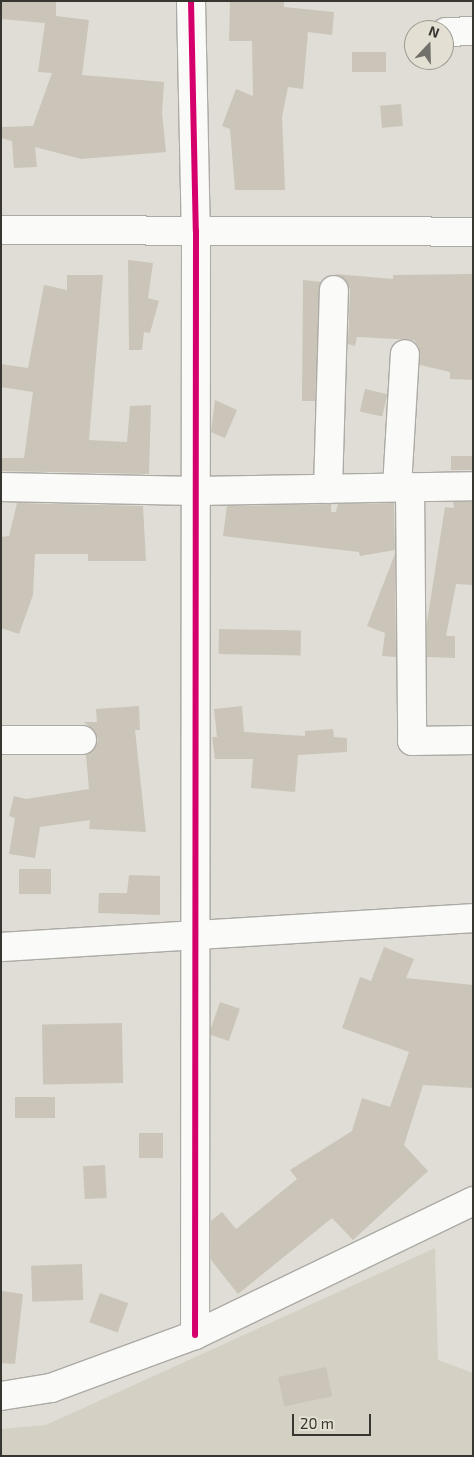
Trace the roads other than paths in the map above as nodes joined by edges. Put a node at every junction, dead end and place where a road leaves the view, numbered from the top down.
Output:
1 (191, 1) edge
2 (473, 31) edge
3 (454, 32) edge
4 (1, 230) edge
5 (196, 231) junction
6 (473, 232) edge
7 (334, 290) dead end
8 (405, 354) dead end
9 (473, 486) edge
10 (1, 487) edge
11 (404, 487) junction
12 (328, 488) junction
13 (196, 491) junction
14 (1, 740) edge
15 (82, 740) dead end
16 (473, 740) edge
17 (473, 918) edge
18 (195, 936) junction
19 (1, 947) edge
20 (473, 1201) edge
21 (195, 1335) junction
22 (1, 1396) edge

1 - 5 street
2 - 3 street
4 - 5 street
5 - 6 street
5 - 13 street
7 - 12 street
8 - 11 street
9 - 11 street
10 - 13 street
11 - 12 street
11 - 16 street
12 - 13 street
13 - 18 street
14 - 15 street
17 - 18 street
18 - 19 street
18 - 21 street
20 - 21 street
21 - 22 street

